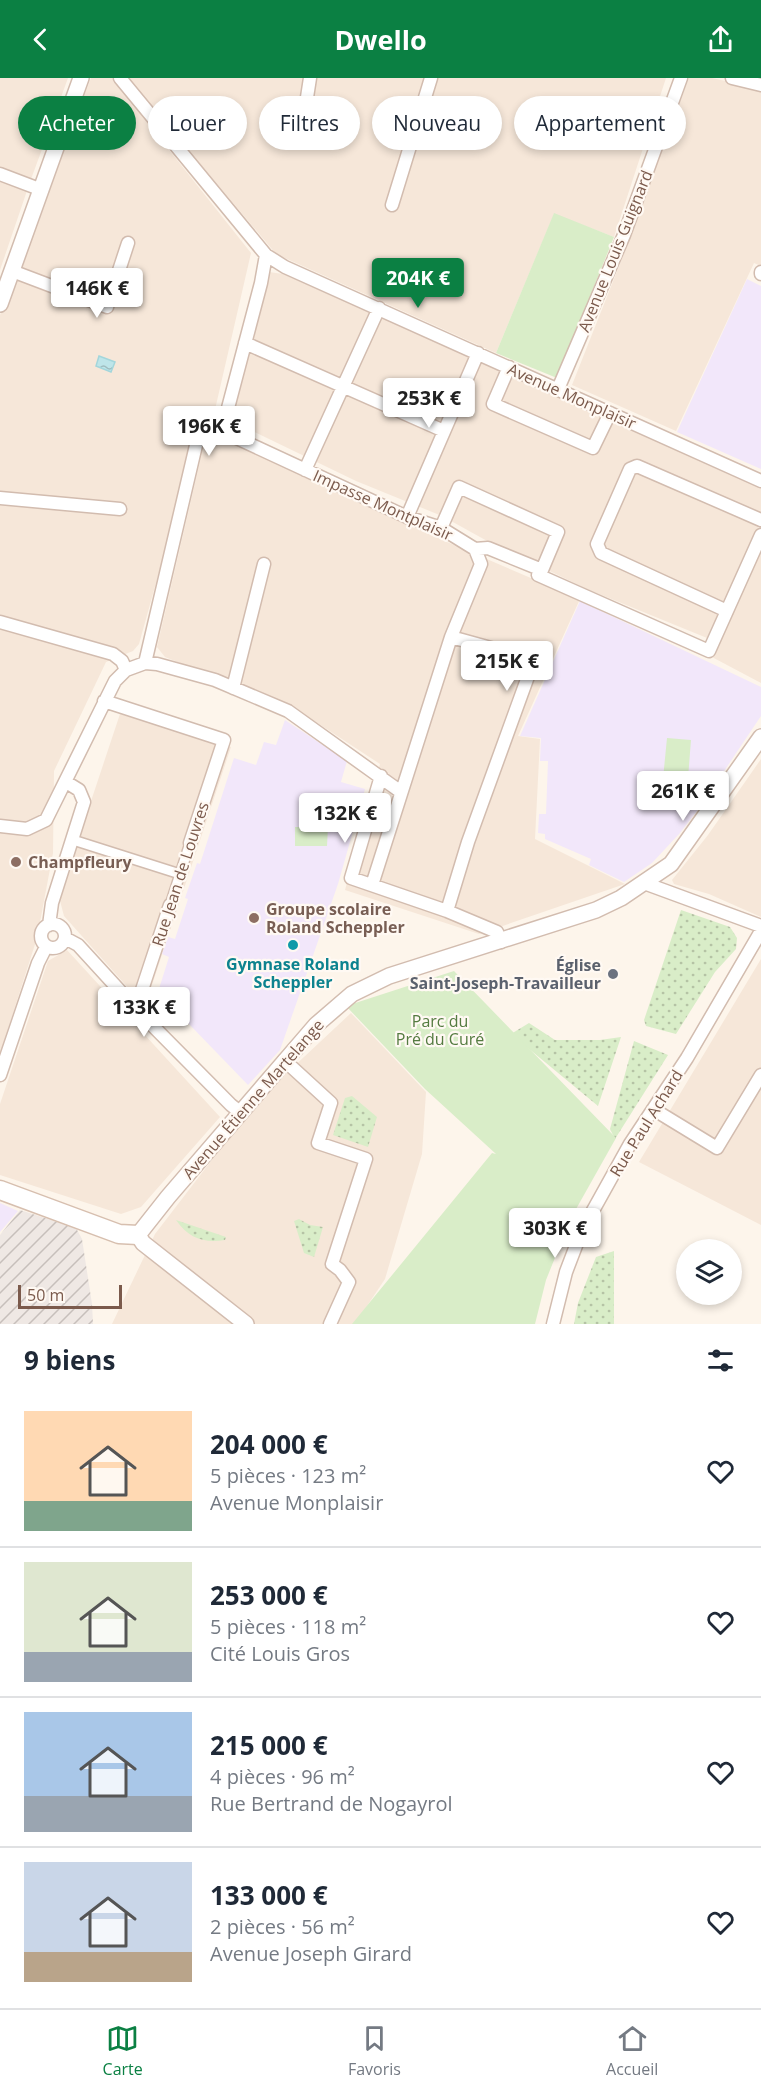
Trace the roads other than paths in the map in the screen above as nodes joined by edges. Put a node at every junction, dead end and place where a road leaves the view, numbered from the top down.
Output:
1 (81, 78) edge
2 (120, 78) edge
3 (310, 78) edge
4 (431, 78) edge
5 (681, 78) edge
6 (732, 78) edge
7 (761, 85) edge
8 (307, 96) edge
9 (0, 174) edge
10 (42, 190) junction
11 (392, 205) dead end
12 (128, 243) dead end
13 (266, 255) junction
14 (12, 271) junction
15 (0, 304) edge
16 (380, 308) junction
17 (245, 343) junction
18 (478, 353) junction
19 (508, 367) junction
20 (343, 386) junction
21 (558, 389) junction
22 (610, 413) junction
23 (214, 428) junction
24 (444, 431) junction
25 (305, 470) junction
26 (761, 481) edge
27 (0, 498) edge
28 (120, 509) dead end
29 (407, 517) junction
30 (761, 520) edge
31 (441, 528) junction
32 (761, 535) edge
33 (475, 549) junction
34 (264, 564) dead end
35 (542, 570) junction
36 (727, 611) junction
37 (0, 622) edge
38 (452, 636) junction
39 (145, 663) junction
40 (126, 670) junction
41 (233, 688) junction
42 (104, 701) junction
43 (761, 737) edge
44 (381, 776) junction
45 (66, 782) junction
46 (401, 792) junction
47 (0, 826) edge
48 (73, 840) junction
49 (190, 843) joint
50 (180, 874) junction
51 (644, 883) junction
52 (372, 885) junction
53 (170, 905) joint
54 (447, 911) junction
55 (49, 925) junction
56 (761, 928) edge
57 (65, 938) junction
58 (501, 942) junction
59 (46, 947) junction
60 (136, 1008) junction
61 (284, 1060) junction
62 (0, 1075) edge
63 (761, 1075) edge
64 (653, 1109) junction
65 (240, 1112) junction
66 (0, 1190) edge
67 (138, 1235) junction
68 (246, 1324) edge
69 (330, 1324) edge
70 (553, 1324) edge

1 - 10 street
2 - 13 street, Avenue Monplaisir
3 - 8 street
4 - 11 street
5 - 21 street, Avenue Louis Guignard
6 - 7 street
9 - 10 street
10 - 14 street
12 - 14 street
13 - 16 street, Avenue Monplaisir
13 - 17 street
14 - 15 street
16 - 18 street, Avenue Monplaisir
16 - 20 street
17 - 20 street
17 - 23 street
18 - 19 street, Avenue Monplaisir
18 - 24 street
19 - 21 street, Avenue Monplaisir
19 - 22 street
20 - 24 street
20 - 25 street
21 - 22 street, Avenue Monplaisir
22 - 26 street, Avenue Monplaisir
23 - 25 street, Impasse Montplaisir
23 - 39 street
24 - 29 street
25 - 29 street, Impasse Montplaisir
27 - 28 street
29 - 31 street, Impasse Montplaisir
30 - 36 street
31 - 33 street, Impasse Montplaisir
31 - 35 street
32 - 36 street
33 - 35 street, Impasse Montplaisir
33 - 38 street
34 - 41 street
35 - 36 street, Impasse Montplaisir
37 - 40 street
38 - 46 street
38 - 54 street
39 - 40 street
39 - 41 street
40 - 42 street
41 - 44 street
42 - 45 street
42 - 49 street, Rue Jean de Louvres
43 - 51 street, Avenue Étienne Martelange
44 - 46 street
44 - 52 street
45 - 47 street
45 - 48 street
46 - 52 street
48 - 50 street
48 - 55 street
49 - 50 street, Rue Jean de Louvres
50 - 53 street, Rue Jean de Louvres
51 - 56 street
51 - 58 street, Avenue Étienne Martelange
52 - 54 street
53 - 60 street, Rue Jean de Louvres
54 - 58 street
55 - 57 street
55 - 59 street
56 - 64 street, Rue Paul Achard
57 - 59 street
57 - 60 street
58 - 61 street, Avenue Étienne Martelange
59 - 62 street
60 - 65 street
61 - 65 street, Avenue Étienne Martelange
61 - 69 street
63 - 64 street
64 - 70 street, Rue Paul Achard
65 - 67 street, Avenue Étienne Martelange
66 - 67 main road
67 - 68 street

